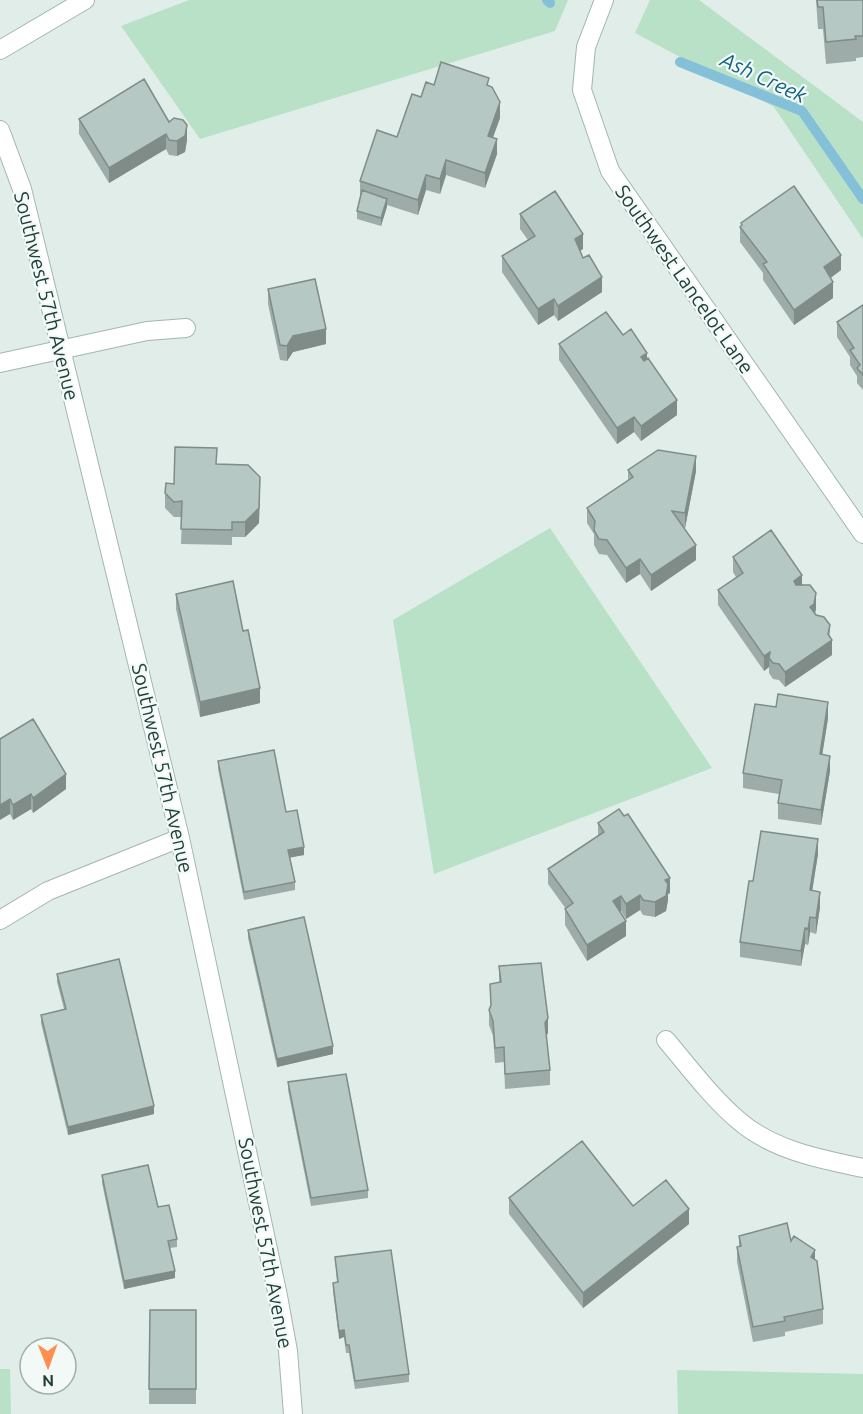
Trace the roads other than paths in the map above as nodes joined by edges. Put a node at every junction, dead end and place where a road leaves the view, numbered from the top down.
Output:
1 (85, 0) edge
2 (604, 0) edge
3 (0, 50) edge
4 (0, 130) edge
5 (186, 328) dead end
6 (60, 350) junction
7 (0, 363) edge
8 (863, 534) edge
9 (180, 838) junction
10 (0, 920) edge
11 (666, 1040) dead end
12 (863, 1167) edge
13 (293, 1414) edge

1 - 3 street
2 - 8 street, Southwest Lancelot Lane
4 - 6 street, Southwest 57th Avenue
5 - 6 street
6 - 7 street
6 - 9 street, Southwest 57th Avenue
9 - 10 street
9 - 13 street, Southwest 57th Avenue
11 - 12 street

